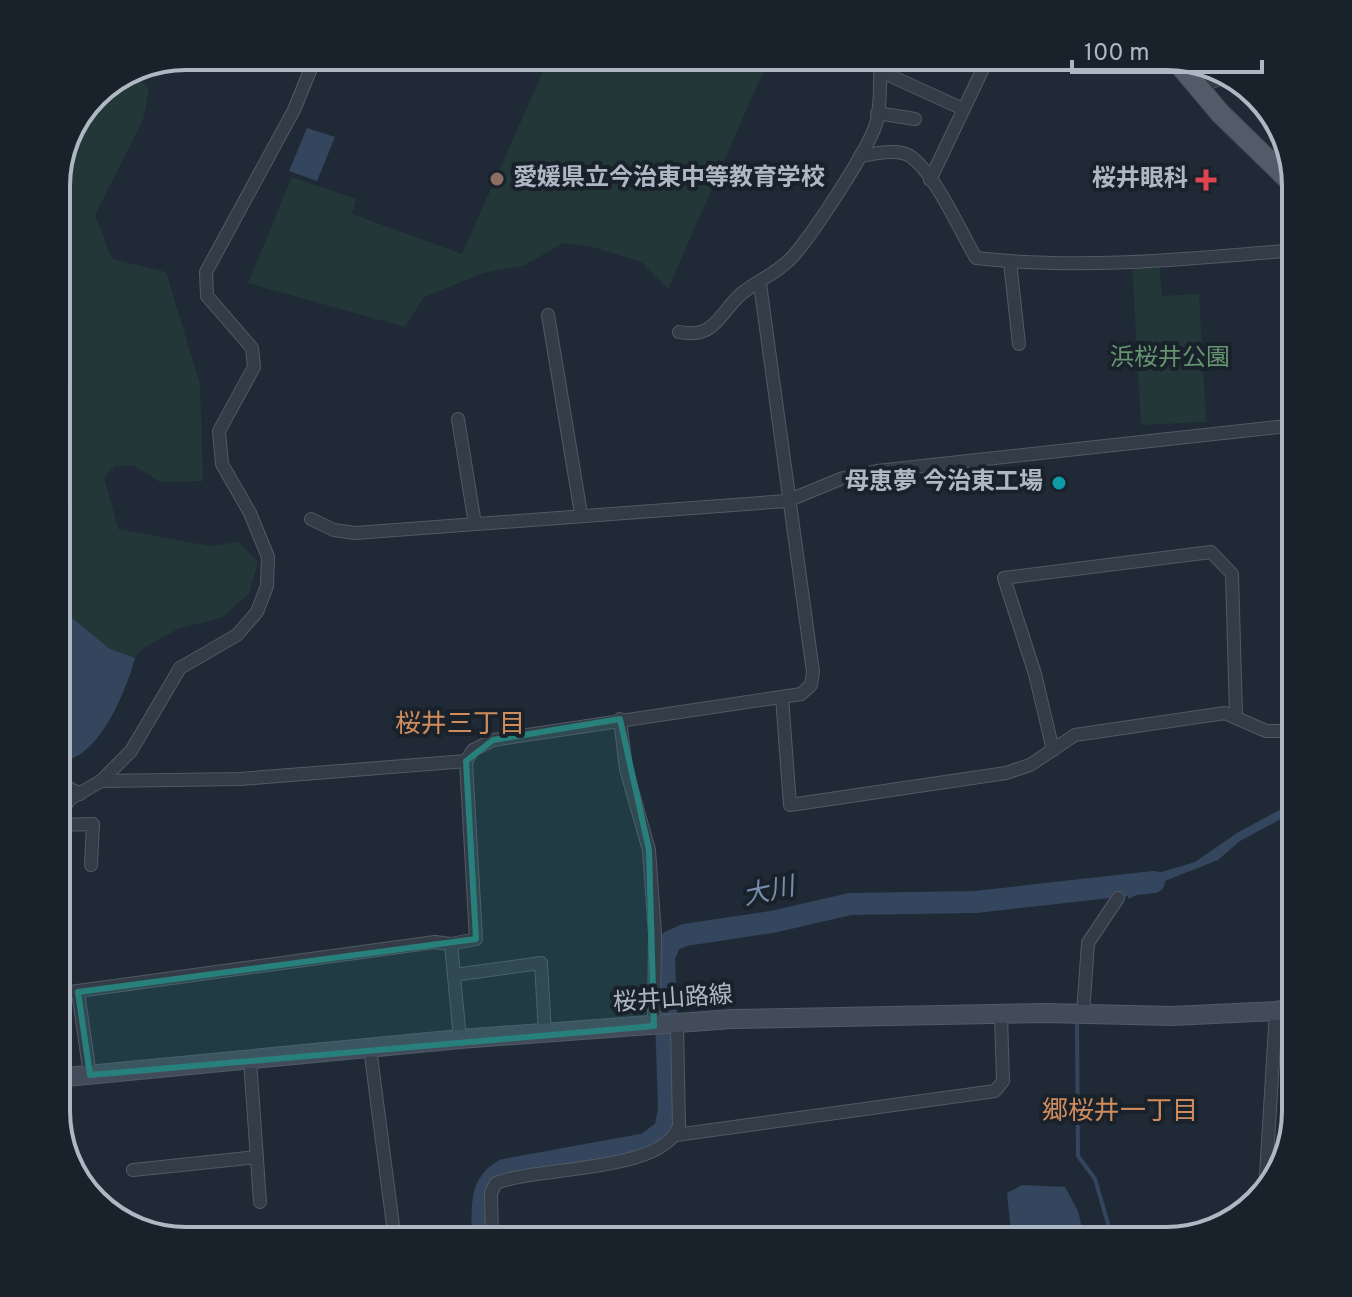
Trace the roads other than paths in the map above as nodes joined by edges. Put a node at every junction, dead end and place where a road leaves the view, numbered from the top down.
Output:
1 (310, 70) edge
2 (982, 70) edge
3 (880, 71) joint
4 (1185, 72) edge
5 (1215, 81) edge
6 (1198, 87) junction
7 (963, 109) junction
8 (877, 113) junction
9 (915, 119) dead end
10 (860, 156) junction
11 (1281, 172) edge
12 (930, 180) junction
13 (1282, 251) edge
14 (1010, 262) junction
15 (760, 284) junction
16 (548, 315) dead end
17 (679, 332) dead end
18 (1019, 344) dead end
19 (458, 419) dead end
20 (1282, 427) edge
21 (787, 501) junction
22 (581, 514) junction
23 (311, 519) dead end
24 (475, 524) junction
25 (782, 697) junction
26 (1236, 715) junction
27 (620, 719) junction
28 (1282, 731) edge
29 (1053, 750) junction
30 (466, 761) junction
31 (101, 781) junction
32 (70, 789) edge
33 (80, 794) junction
34 (70, 799) edge
35 (70, 823) edge
36 (91, 865) dead end
37 (1118, 898) dead end
38 (451, 944) junction
39 (454, 975) junction
40 (78, 992) junction
41 (70, 993) edge
42 (1282, 1010) edge
43 (1276, 1011) junction
44 (1083, 1014) junction
45 (1001, 1016) junction
46 (677, 1024) junction
47 (654, 1026) junction
48 (545, 1033) junction
49 (460, 1039) junction
50 (370, 1048) junction
51 (250, 1060) junction
52 (90, 1075) junction
53 (70, 1077) edge
54 (676, 1135) junction
55 (257, 1157) junction
56 (1266, 1169) edge
57 (133, 1170) dead end
58 (260, 1202) dead end
59 (393, 1227) edge
60 (492, 1227) edge

1 - 31 street
2 - 7 street
3 - 7 street
3 - 8 street
4 - 6 main road
5 - 6 street
6 - 11 main road
7 - 12 street
8 - 9 street
8 - 10 street
10 - 12 street
10 - 15 street
12 - 14 street
13 - 14 street
14 - 18 street
15 - 17 street
15 - 21 street
16 - 22 street
19 - 24 street
20 - 21 street
21 - 22 street
21 - 25 street
22 - 24 street
23 - 24 street
25 - 27 street
25 - 29 street
26 - 28 street
26 - 29 street
26 - 29 street
27 - 30 street
27 - 47 street
30 - 31 street
30 - 38 street
31 - 33 street
32 - 33 street
33 - 34 street
35 - 36 street
37 - 44 street
38 - 39 street
38 - 40 street
39 - 48 street
39 - 49 street
40 - 41 street
40 - 52 street
42 - 43 main road, 桜井山路線
43 - 44 main road, 桜井山路線
43 - 56 street
44 - 45 main road, 桜井山路線
45 - 46 main road, 桜井山路線
45 - 54 street
46 - 47 main road, 桜井山路線
46 - 54 street
47 - 48 main road, 桜井山路線
48 - 49 main road, 桜井山路線
49 - 50 main road, 桜井山路線
50 - 51 main road, 桜井山路線
50 - 59 street
51 - 52 main road, 桜井山路線
51 - 55 street
52 - 53 main road, 桜井山路線
54 - 60 street
55 - 57 street
55 - 58 street

